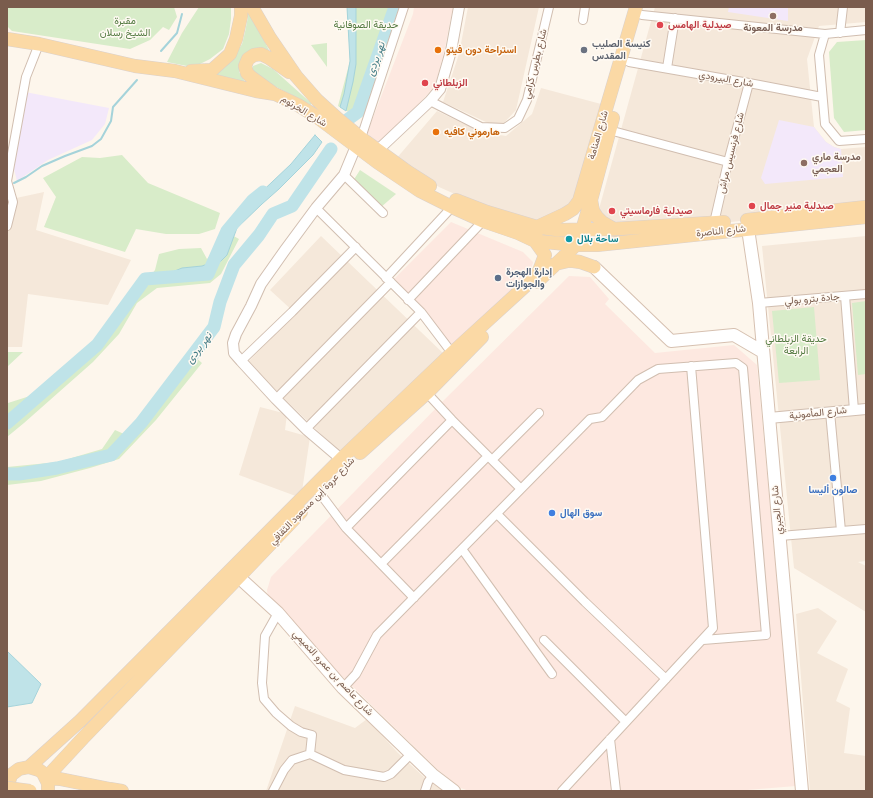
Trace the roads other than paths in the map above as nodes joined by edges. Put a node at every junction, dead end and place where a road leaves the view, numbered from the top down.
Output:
1 (241, 7) edge
2 (252, 7) edge
3 (404, 7) edge
4 (459, 7) edge
5 (549, 7) edge
6 (586, 7) edge
7 (844, 7) edge
8 (641, 10) edge
9 (675, 18) junction
10 (583, 20) dead end
11 (866, 30) edge
12 (840, 33) junction
13 (824, 34) junction
14 (7, 39) edge
15 (39, 44) junction
16 (629, 62) junction
17 (667, 68) junction
18 (175, 71) junction
19 (296, 76) junction
20 (749, 83) junction
21 (275, 94) junction
22 (822, 97) junction
23 (430, 101) junction
24 (609, 130) junction
25 (866, 138) edge
26 (359, 142) junction
27 (378, 150) junction
28 (728, 162) junction
29 (344, 175) junction
30 (586, 203) junction
31 (452, 207) junction
32 (866, 207) edge
33 (316, 208) junction
34 (383, 213) dead end
35 (866, 217) edge
36 (483, 221) junction
37 (714, 223) junction
38 (7, 226) edge
39 (537, 227) junction
40 (748, 228) junction
41 (614, 229) junction
42 (582, 230) junction
43 (535, 240) junction
44 (576, 245) junction
45 (356, 247) junction
46 (555, 264) junction
47 (594, 267) junction
48 (388, 280) junction
49 (866, 294) edge
50 (845, 296) junction
51 (408, 300) junction
52 (759, 303) junction
53 (420, 312) junction
54 (452, 352) junction
55 (763, 352) junction
56 (241, 361) junction
57 (691, 366) junction
58 (427, 393) junction
59 (276, 399) junction
60 (866, 408) edge
61 (854, 410) junction
62 (830, 412) junction
63 (539, 414) dead end
64 (769, 418) junction
65 (452, 420) junction
66 (306, 429) junction
67 (490, 458) junction
68 (341, 459) junction
69 (521, 489) junction
70 (319, 492) junction
71 (497, 514) junction
72 (346, 528) junction
73 (866, 529) edge
74 (841, 531) junction
75 (780, 536) junction
76 (462, 549) junction
77 (381, 564) junction
78 (235, 574) junction
79 (414, 598) junction
80 (278, 613) junction
81 (544, 640) dead end
82 (703, 640) junction
83 (552, 674) dead end
84 (666, 679) junction
85 (343, 688) junction
86 (626, 722) junction
87 (610, 739) junction
88 (310, 754) junction
89 (411, 754) junction
90 (62, 761) junction
91 (29, 767) junction
92 (433, 774) junction
93 (46, 778) junction
94 (74, 782) junction
95 (7, 790) edge
96 (30, 791) edge
97 (48, 791) edge
98 (122, 791) edge
99 (273, 791) edge
100 (425, 791) edge
101 (454, 791) edge
102 (562, 791) edge
103 (616, 791) edge
104 (802, 791) edge

1 - 18 main road
2 - 19 main road
3 - 26 street
4 - 23 street
5 - 23 street, شارع بطرس كرامي
6 - 10 street
7 - 12 street
8 - 9 street
8 - 16 main road, شارع المنامة
8 - 30 main road, شارع المنامة
9 - 13 street
9 - 17 street
11 - 12 street
12 - 13 street
13 - 22 street
14 - 15 main road, شارع الخرتوم
15 - 18 main road, شارع الخرتوم
15 - 38 street
16 - 17 street, شارع البيرودي
16 - 24 main road, شارع المنامة
17 - 20 street, شارع البيرودي
18 - 21 main road, شارع الخرتوم
19 - 21 main road
19 - 26 main road
20 - 22 street, شارع البيرودي
20 - 28 street, شارع فرنسيس مراش
21 - 26 main road, شارع الخرتوم
22 - 25 street
23 - 27 street
24 - 28 street
24 - 30 main road, شارع المنامة
26 - 27 main road, شارع الناصرة
26 - 29 street
26 - 31 main road, شارع الخرتوم
27 - 39 main road, شارع الناصرة
28 - 37 street, شارع فرنسيس مراش
29 - 33 street
29 - 34 street
30 - 39 main road
30 - 41 main road
30 - 42 main road, شارع المنامة
31 - 36 main road, شارع الخرتوم
31 - 48 street
32 - 37 main road, شارع الناصرة
33 - 45 street
33 - 56 street
35 - 40 main road, شارع الناصرة
36 - 43 main road, شارع الخرتوم
36 - 51 street
37 - 41 main road, شارع الناصرة
39 - 42 main road, شارع الناصرة
39 - 43 main road
40 - 44 main road, شارع الناصرة
40 - 52 main road, شارع الجبري
41 - 42 main road, شارع الناصرة
42 - 44 main road, شارع عروة إبن مسعود الثقافي
43 - 44 main road, شارع الخرتوم
43 - 54 main road, شارع عروة إبن مسعود الثقافي
44 - 46 main road, شارع عروة إبن مسعود الثقافي
44 - 47 main road
45 - 48 street
45 - 56 street
46 - 47 main road
46 - 58 main road, شارع عروة إبن مسعود الثقافي
47 - 55 main road
48 - 51 street
48 - 59 street
49 - 50 street, جادة بترو بولي
50 - 52 street, جادة بترو بولي
50 - 61 street
51 - 53 street
52 - 55 main road, شارع الجبري
53 - 54 street
53 - 66 street
54 - 68 main road, شارع عروة إبن مسعود الثقافي
55 - 64 main road, شارع الجبري
56 - 59 street
57 - 69 street
57 - 82 street
57 - 82 street
58 - 65 street
58 - 70 main road, شارع عروة إبن مسعود الثقافي
59 - 66 street
60 - 61 street, شارع المأمونية
61 - 62 street, شارع المأمونية
62 - 64 street, شارع المأمونية
62 - 74 street
63 - 67 street
64 - 75 main road, شارع الجبري
65 - 67 street
65 - 72 street
66 - 68 street
67 - 69 street
67 - 77 street
68 - 78 main road, شارع عروة إبن مسعود الثقافي
69 - 71 street
70 - 72 street
70 - 78 main road, شارع عروة إبن مسعود الثقافي
71 - 76 street
71 - 84 street
72 - 77 street
73 - 74 street
74 - 75 street
75 - 104 main road, شارع الجبري
76 - 79 street
76 - 83 street
77 - 79 street
78 - 80 main road, شارع عاصم بن عمرو التميمي
78 - 90 main road, شارع عروة إبن مسعود الثقافي
78 - 91 main road, شارع عروة إبن مسعود الثقافي
79 - 85 street
80 - 85 main road, شارع عاصم بن عمرو التميمي
80 - 88 street
81 - 86 street
82 - 84 street
84 - 86 street
85 - 89 main road, شارع عاصم بن عمرو التميمي
86 - 87 street
87 - 102 street
87 - 103 street
88 - 89 street
88 - 99 street
89 - 92 main road, شارع عاصم بن عمرو التميمي
90 - 93 main road, شارع عروة إبن مسعود الثقافي
90 - 94 main road
91 - 93 main road
91 - 95 main road, شارع عروة إبن مسعود الثقافي
92 - 100 street
92 - 101 main road, شارع عاصم بن عمرو التميمي
93 - 94 main road
93 - 97 main road
94 - 98 main road
95 - 96 main road, bridge

